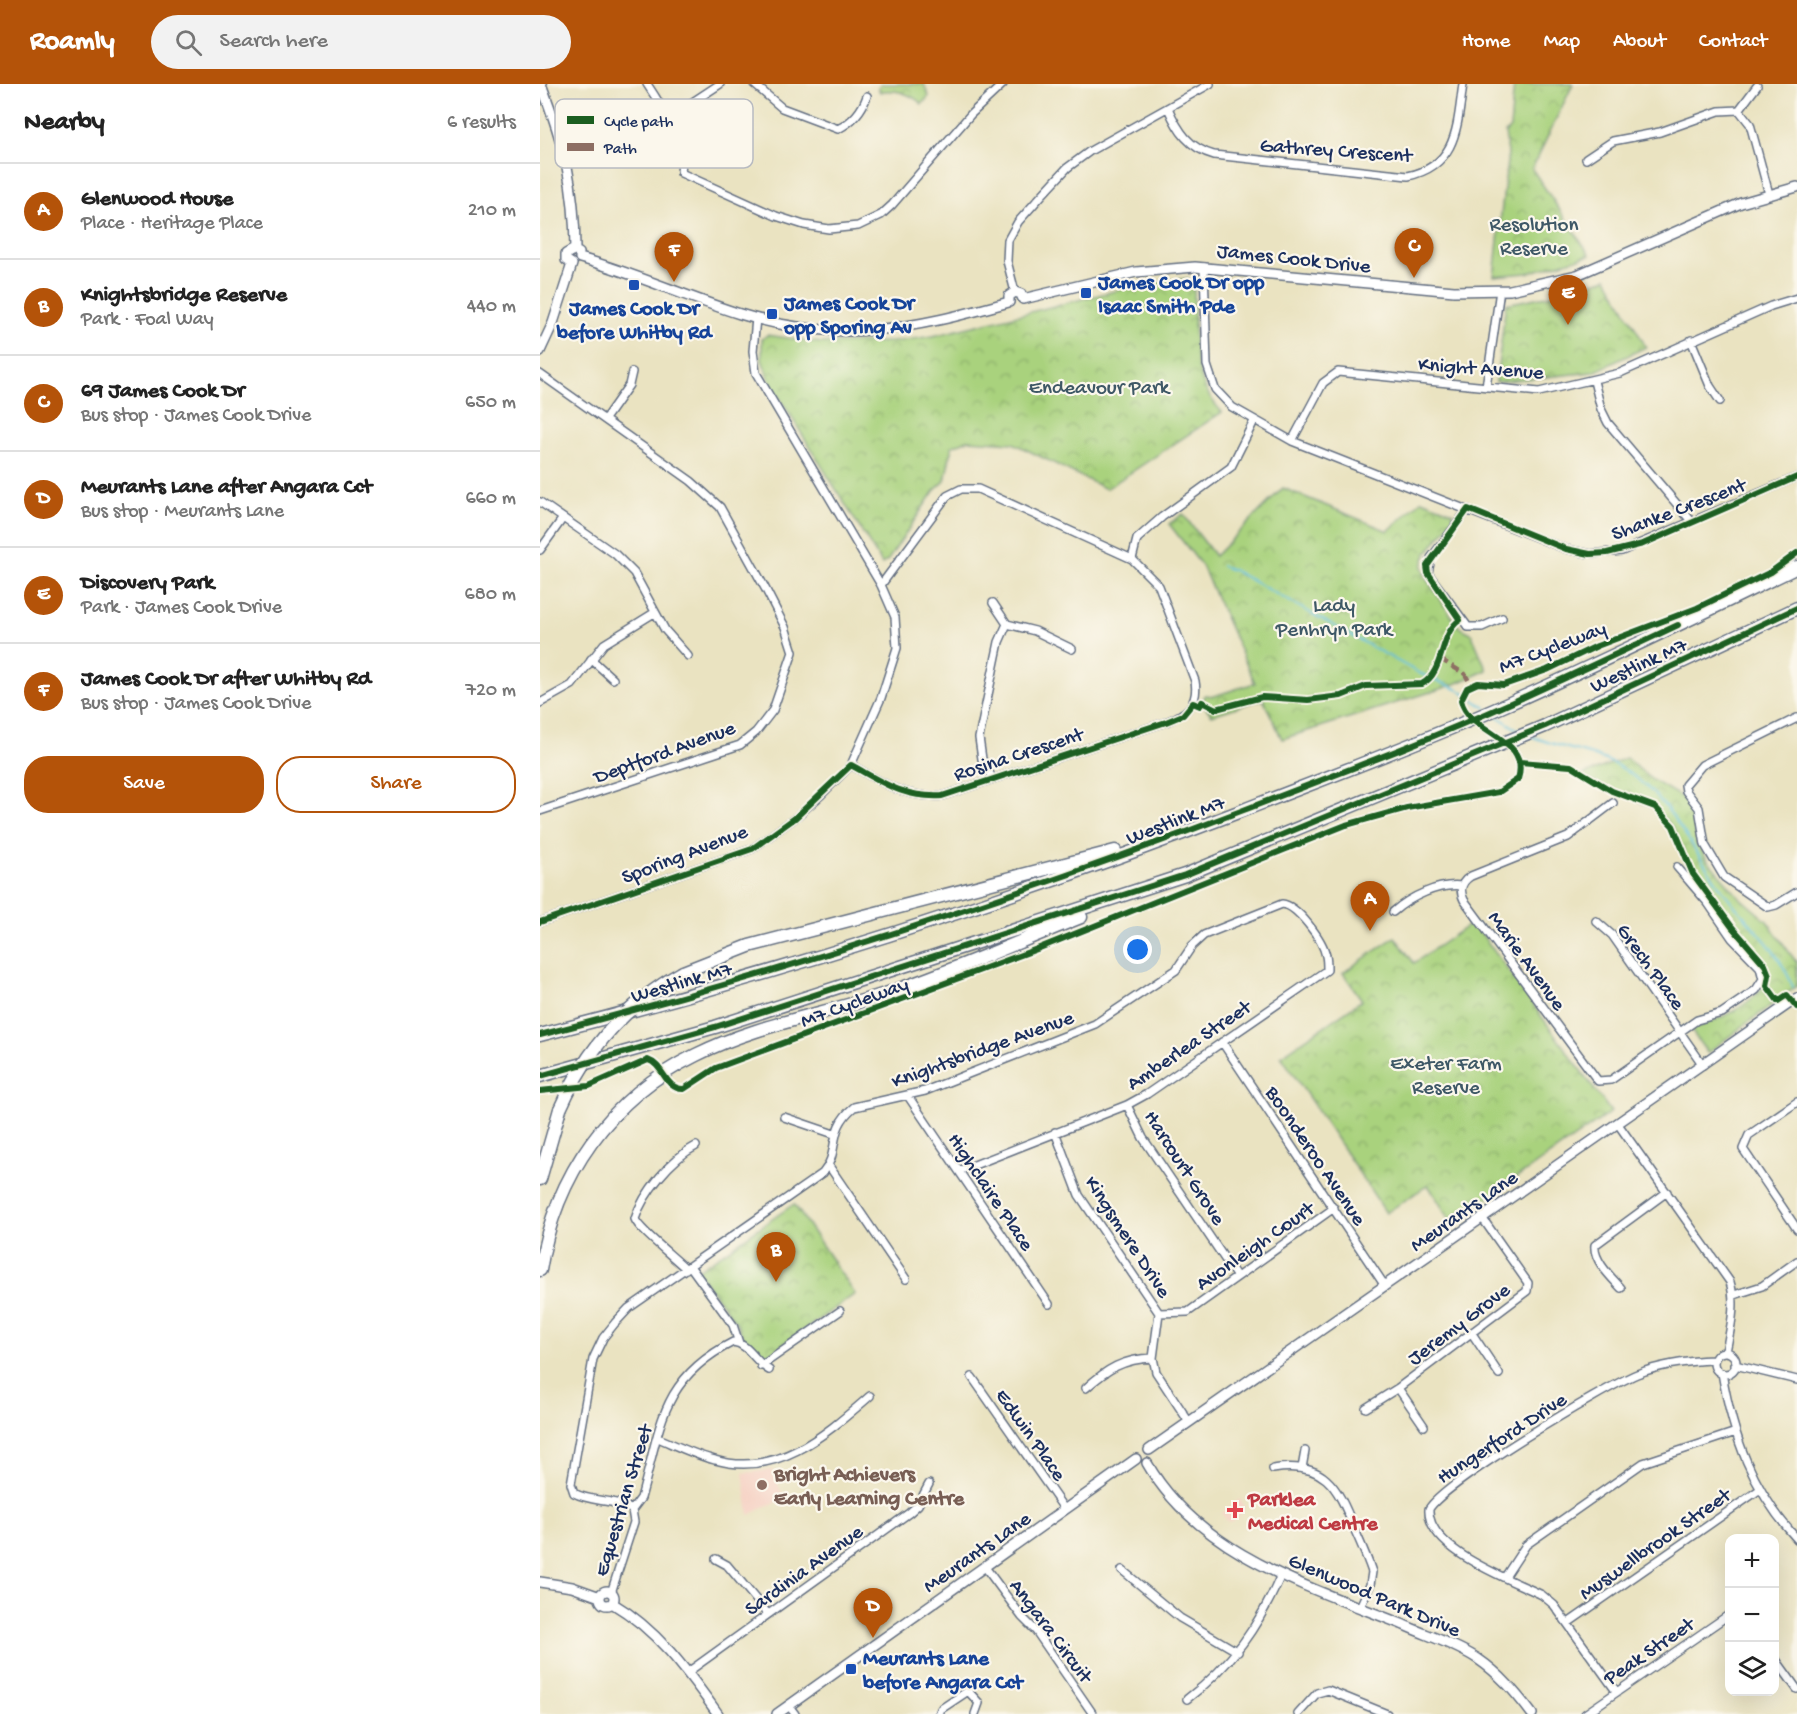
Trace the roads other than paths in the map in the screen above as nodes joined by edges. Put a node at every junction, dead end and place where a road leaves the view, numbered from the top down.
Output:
1 (541, 84) edge
2 (647, 84) edge
3 (720, 84) edge
4 (754, 84) edge
5 (1003, 84) edge
6 (1210, 84) edge
7 (1463, 84) edge
8 (1757, 86) dead end
9 (867, 96) dead end
10 (657, 99) edge
11 (697, 99) edge
12 (1168, 108) junction
13 (1739, 110) junction
14 (555, 124) edge
15 (1586, 159) dead end
16 (569, 168) edge
17 (681, 168) edge
18 (1797, 188) edge
19 (1769, 194) junction
20 (578, 254) junction
21 (1204, 267) junction
22 (1500, 290) junction
23 (1015, 292) junction
24 (1797, 298) edge
25 (1023, 299) junction
26 (1010, 302) junction
27 (756, 318) junction
28 (1691, 340) junction
29 (540, 351) edge
30 (632, 372) dead end
31 (540, 374) edge
32 (1594, 381) junction
33 (1486, 387) junction
34 (1720, 401) dead end
35 (605, 419) junction
36 (1254, 421) junction
37 (1292, 441) junction
38 (1797, 477) edge
39 (540, 502) edge
40 (1468, 508) junction
41 (563, 518) junction
42 (1692, 522) junction
43 (540, 550) edge
44 (1132, 559) junction
45 (1797, 567) edge
46 (881, 585) junction
47 (993, 603) dead end
48 (1797, 608) edge
49 (654, 613) junction
50 (1502, 618) dead end
51 (1007, 624) junction
52 (1072, 649) dead end
53 (688, 656) dead end
54 (591, 659) junction
55 (613, 679) dead end
56 (540, 703) edge
57 (1797, 718) edge
58 (851, 765) junction
59 (992, 778) junction
60 (1613, 803) dead end
61 (540, 811) edge
62 (1238, 812) junction
63 (1677, 867) dead end
64 (1185, 875) junction
65 (1462, 886) junction
66 (1797, 892) edge
67 (1393, 912) dead end
68 (1596, 921) dead end
69 (540, 922) edge
70 (1327, 970) joint
71 (1797, 998) edge
72 (1680, 1032) junction
73 (540, 1035) edge
74 (1222, 1042) junction
75 (1703, 1065) junction
76 (540, 1076) edge
77 (908, 1096) junction
78 (1797, 1102) edge
79 (1127, 1105) junction
80 (784, 1117) dead end
81 (1618, 1124) junction
82 (1055, 1132) junction
83 (834, 1134) junction
84 (696, 1146) dead end
85 (829, 1166) junction
86 (959, 1171) junction
87 (540, 1179) edge
88 (1667, 1192) junction
89 (1334, 1208) junction
90 (1483, 1219) junction
91 (637, 1224) junction
92 (629, 1228) dead end
93 (1797, 1229) edge
94 (1797, 1261) edge
95 (688, 1268) junction
96 (540, 1270) edge
97 (1238, 1277) junction
98 (906, 1279) dead end
99 (1385, 1286) junction
100 (1621, 1288) dead end
101 (1734, 1295) junction
102 (1048, 1304) dead end
103 (840, 1311) dead end
104 (1159, 1312) junction
105 (1471, 1332) junction
106 (739, 1343) junction
107 (1726, 1352) junction
108 (1153, 1358) junction
109 (1714, 1360) junction
110 (1735, 1365) junction
111 (761, 1366) junction
112 (769, 1370) dead end
113 (1722, 1373) junction
114 (1499, 1374) dead end
115 (972, 1377) dead end
116 (1797, 1380) edge
117 (1086, 1388) dead end
118 (1398, 1388) junction
119 (870, 1396) dead end
120 (1366, 1408) dead end
121 (1189, 1422) junction
122 (1424, 1426) dead end
123 (1736, 1432) junction
124 (658, 1438) junction
125 (1149, 1450) junction
126 (1305, 1451) dead end
127 (1136, 1459) junction
128 (1147, 1463) junction
129 (1302, 1468) junction
130 (1273, 1469) dead end
131 (929, 1484) dead end
132 (1759, 1490) junction
133 (632, 1510) junction
134 (1065, 1510) junction
135 (1797, 1539) edge
136 (716, 1559) dead end
137 (985, 1567) junction
138 (1122, 1570) dead end
139 (1281, 1575) junction
140 (1505, 1577) junction
141 (540, 1582) edge
142 (611, 1598) junction
143 (1360, 1607) junction
144 (768, 1614) junction
145 (1725, 1618) edge
146 (1568, 1623) junction
147 (1238, 1652) junction
148 (1779, 1664) edge
149 (688, 1672) junction
150 (1797, 1689) edge
151 (1616, 1692) junction
152 (1187, 1699) dead end
153 (792, 1710) edge
154 (718, 1714) edge
155 (777, 1714) edge
156 (939, 1714) edge
157 (975, 1714) edge
158 (1093, 1714) edge
159 (1298, 1714) edge
160 (1387, 1714) edge
161 (1532, 1714) edge
162 (1585, 1714) edge

1 - 14 street
2 - 10 street
3 - 11 street
4 - 9 street
5 - 17 street
6 - 12 street
7 - 12 street, Gathrey Crescent
8 - 13 street
12 - 23 street
13 - 15 street
13 - 19 street
16 - 20 street
18 - 19 street, James Cook Drive
19 - 22 street, James Cook Drive
20 - 27 street
20 - 29 street
21 - 22 street, James Cook Drive
21 - 25 street, James Cook Drive
21 - 36 street, Shanke Crescent
22 - 33 street
23 - 25 street
23 - 26 street
24 - 28 street, Knight Avenue
25 - 26 street
26 - 27 street
27 - 46 street, Sporing Avenue
28 - 32 street, Knight Avenue
28 - 34 street
30 - 35 street
31 - 35 street, Deptford Avenue
32 - 33 street, Knight Avenue
32 - 42 street
33 - 37 street, Knight Avenue
35 - 61 street, Deptford Avenue
36 - 37 street, Shanke Crescent
36 - 44 street
37 - 40 street, Shanke Crescent
38 - 42 street, Shanke Crescent
39 - 41 street
40 - 42 street, Shanke Crescent
40 - 50 street
41 - 43 street
41 - 49 street
44 - 46 street, Rosina Crescent
44 - 59 street, Rosina Crescent
45 - 62 highway, Westlink M7
46 - 58 street, Sporing Avenue
47 - 51 street
48 - 64 highway, Westlink M7
49 - 53 street
49 - 54 street
51 - 52 street
51 - 59 street
54 - 55 street
54 - 56 street
57 - 66 street
58 - 59 street, Rosina Crescent
58 - 69 street, Sporing Avenue
60 - 65 street
62 - 73 highway, Westlink M7
62 - 87 highway, bridge
63 - 72 street
64 - 76 highway, Westlink M7
64 - 96 highway
65 - 67 street
65 - 72 street, Marie Avenue
68 - 72 street, Grech Place
70 - 74 street, Amberlea Street
70 - 77 street, Knightsbridge Avenue
71 - 75 street, Meurants Lane
72 - 75 street
74 - 79 street, Amberlea Street
74 - 89 street, Boonderoo Avenue
75 - 81 street, Meurants Lane
77 - 83 street, Knightsbridge Avenue
77 - 86 street, Highclaire Place
78 - 93 street
79 - 82 street, Amberlea Street
79 - 97 street, Harcourt Grove
80 - 83 street
81 - 88 street
81 - 90 street, Meurants Lane
82 - 86 street, Amberlea Street
82 - 104 street, Kingsmere Drive
83 - 85 street, Knightsbridge Avenue
84 - 91 street
85 - 95 street
85 - 98 street
86 - 102 street, Highclaire Place
88 - 100 street
88 - 101 street
89 - 97 street, Avonleigh Court
89 - 99 street, Boonderoo Avenue
90 - 99 street, Meurants Lane
90 - 105 street, Jeremy Grove
91 - 92 street
91 - 95 street
94 - 101 street
95 - 106 street
95 - 133 street
97 - 104 street, Avonleigh Court
99 - 121 street, Meurants Lane
101 - 107 street
103 - 111 street
104 - 108 street, Kingsmere Drive
105 - 114 street
105 - 118 street, Jeremy Grove
106 - 111 street
106 - 124 street, Equestrian Street
107 - 109 street
107 - 110 street
108 - 117 street
108 - 121 street
109 - 113 street
109 - 140 street, Hungerford Drive
110 - 113 street
110 - 116 street
111 - 112 street
113 - 123 street
115 - 134 street, Edwin Place
118 - 120 street, Jeremy Grove
118 - 122 street
119 - 124 street
121 - 125 street, Meurants Lane
123 - 132 street
123 - 140 street
124 - 133 street, Equestrian Street
125 - 127 street
125 - 128 street
126 - 129 street
127 - 128 street
127 - 134 street, Meurants Lane
128 - 139 street, Glenwood Park Drive
129 - 130 street
129 - 143 street
131 - 144 street, Sardinia Avenue
132 - 135 street
132 - 146 street, Muswellbrook Street
133 - 142 street, Equestrian Street
134 - 137 street, Meurants Lane
136 - 144 street
137 - 153 street, Meurants Lane
137 - 158 street, Angara Circuit
138 - 147 street
139 - 143 street, Glenwood Park Drive
139 - 147 street
140 - 146 street, Hungerford Drive
141 - 142 street
142 - 149 street
143 - 161 street, Glenwood Park Drive
144 - 149 street, Sardinia Avenue
145 - 151 street, Peak Street
146 - 151 street, Hungerford Drive
147 - 152 street
148 - 150 street
149 - 154 street
151 - 162 street, Peak Street
153 - 155 street, Meurants Lane
156 - 157 street
159 - 160 street

